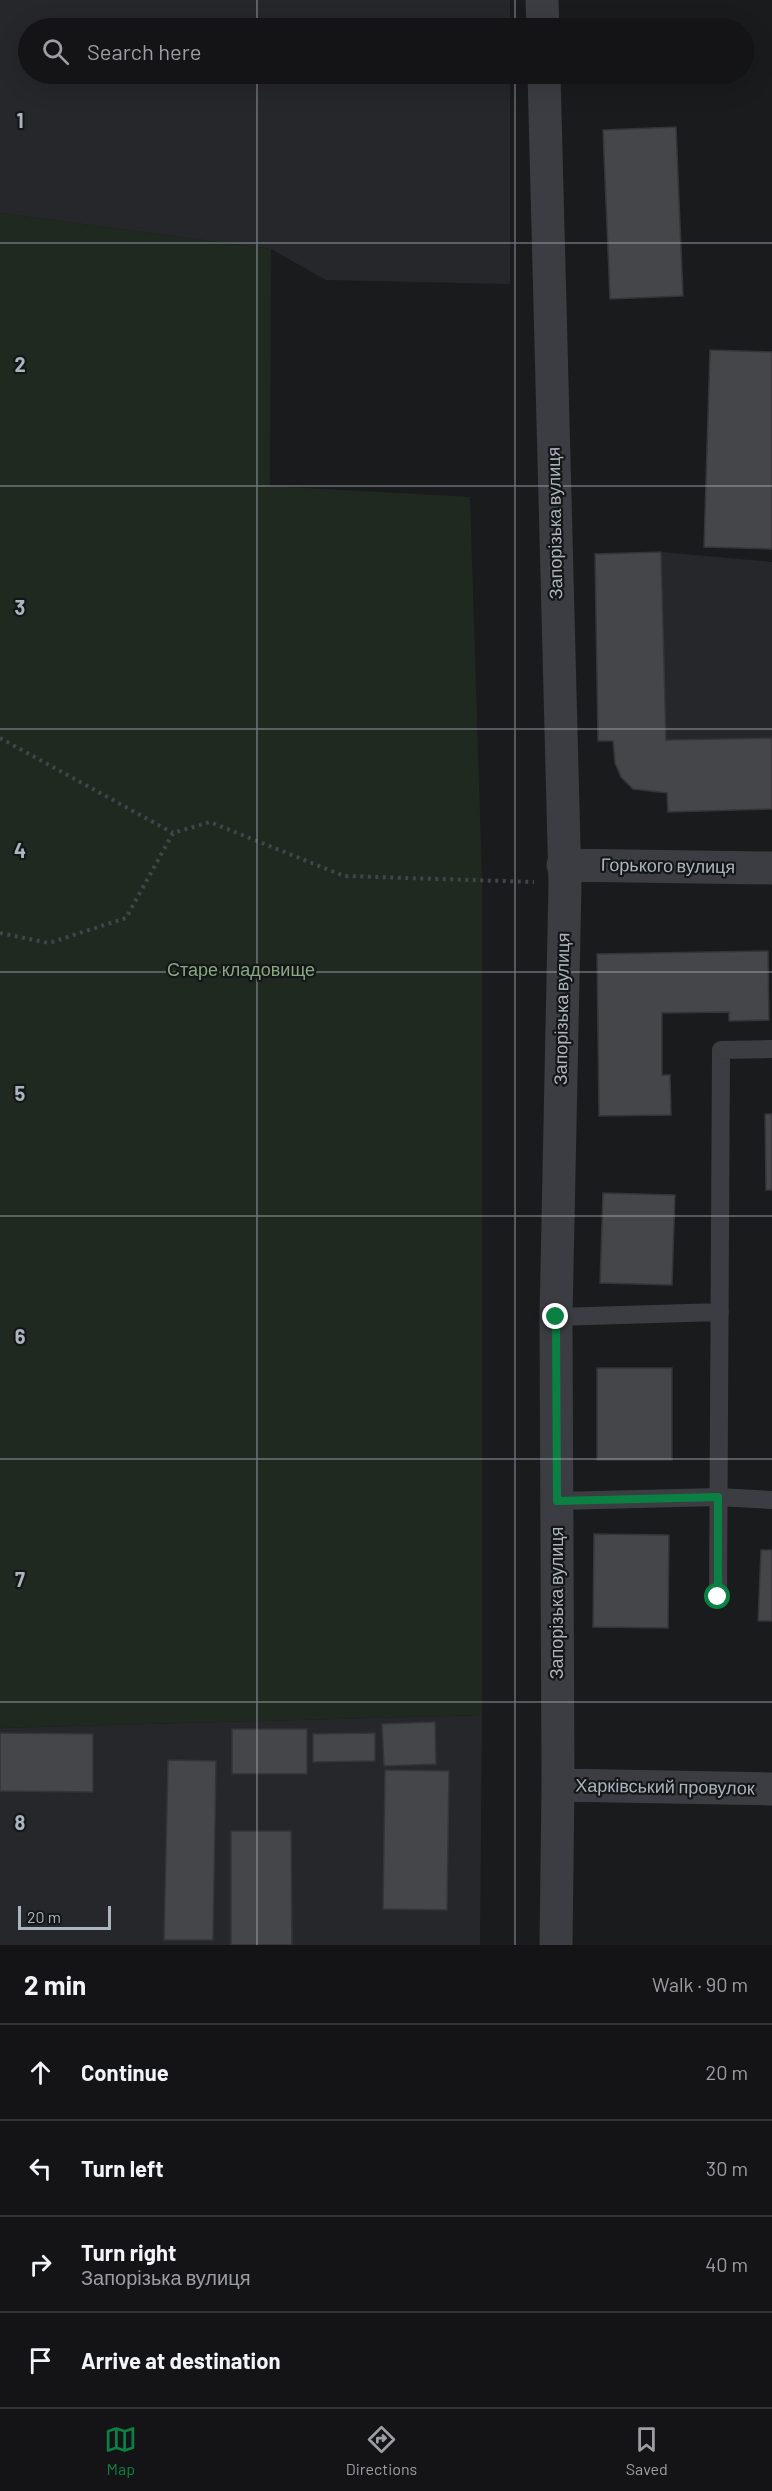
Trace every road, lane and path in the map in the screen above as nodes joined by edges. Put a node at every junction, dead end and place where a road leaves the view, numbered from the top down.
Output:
1 (542, 0) edge
2 (543, 18) edge
3 (544, 84) edge
4 (0, 738) edge
5 (173, 833) junction
6 (772, 868) edge
7 (564, 875) junction
8 (0, 933) edge
9 (772, 1049) edge
10 (720, 1312) junction
11 (556, 1317) junction
12 (718, 1497) junction
13 (772, 1500) edge
14 (557, 1501) junction
15 (718, 1597) dead end
16 (558, 1785) junction
17 (772, 1789) edge
18 (556, 1945) edge

1 - 2 street
3 - 7 street, Запорізька вулиця
4 - 5 path
5 - 7 path
5 - 8 path
6 - 7 street, Горького вулиця
7 - 11 street, Запорізька вулиця
9 - 10 lane
10 - 11 lane
10 - 12 lane
11 - 14 street, Запорізька вулиця
12 - 13 lane
12 - 14 lane
12 - 15 lane
14 - 16 street, Запорізька вулиця
16 - 17 street, Харківський провулок
16 - 18 street, Запорізька вулиця

